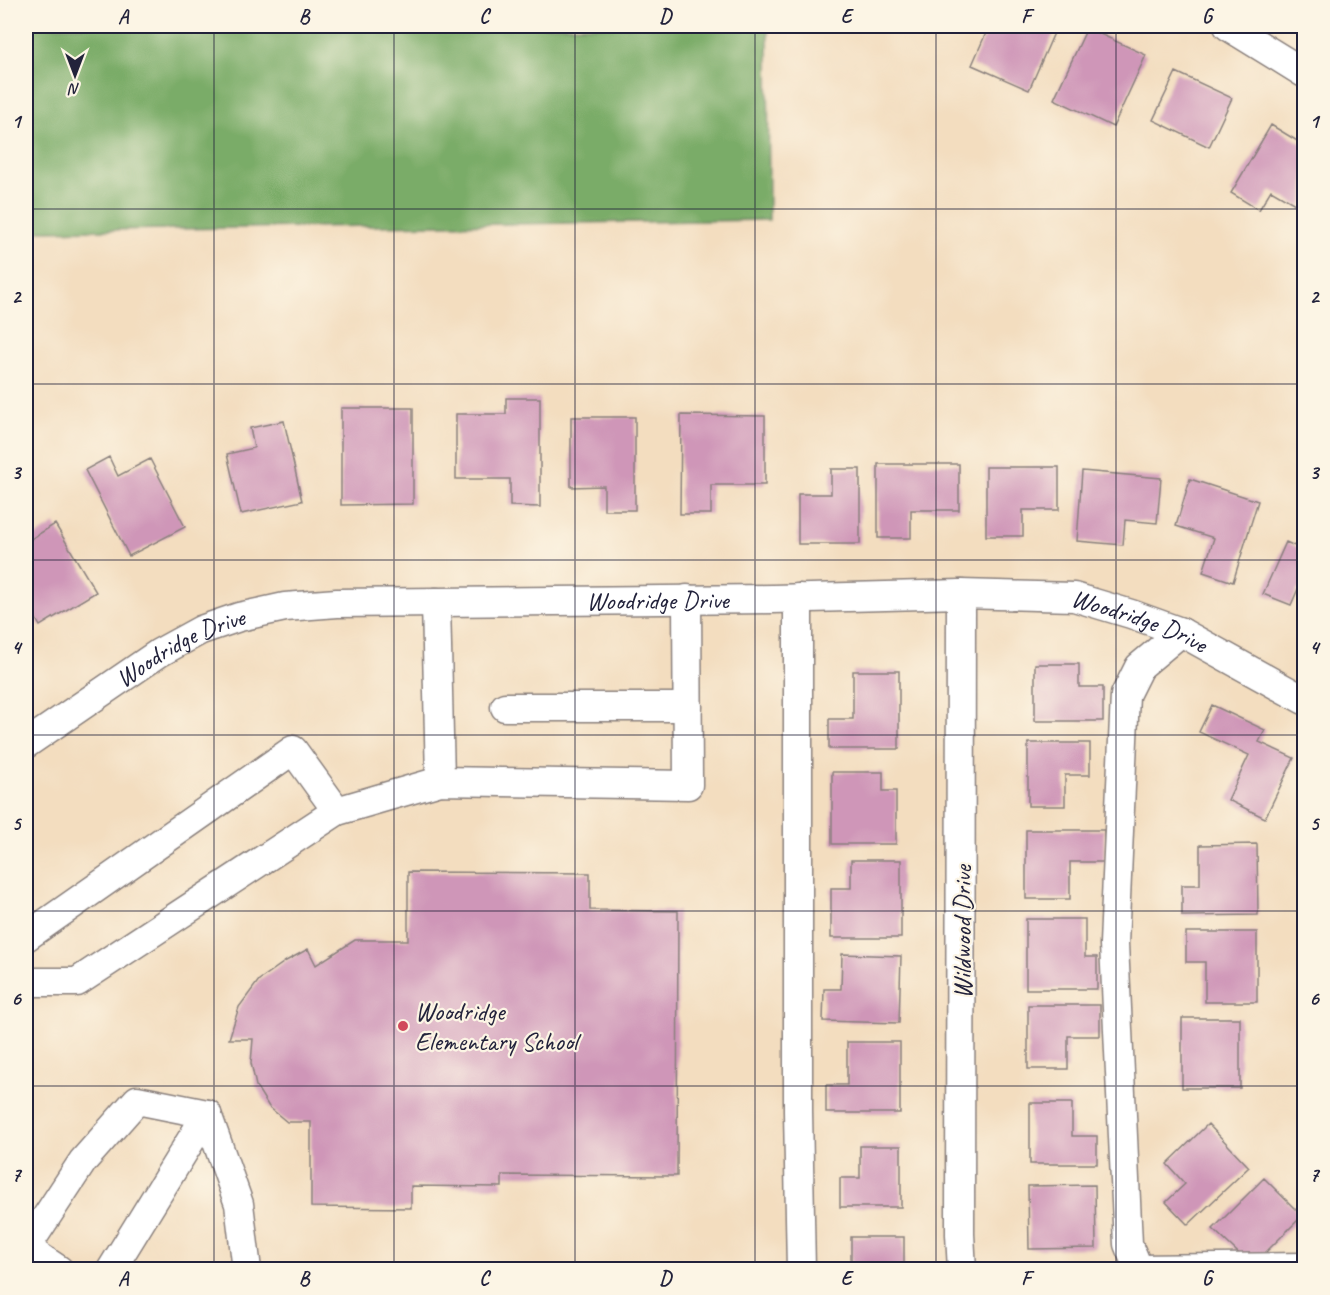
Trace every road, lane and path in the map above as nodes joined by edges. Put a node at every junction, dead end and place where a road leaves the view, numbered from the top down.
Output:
1 (1228, 26) edge
2 (1305, 73) edge
3 (961, 594) junction
4 (798, 598) junction
5 (687, 599) junction
6 (436, 602) junction
7 (1181, 632) junction
8 (1305, 699) edge
9 (505, 707) dead end
10 (688, 707) junction
11 (26, 744) edge
12 (440, 781) junction
13 (337, 811) junction
14 (26, 937) edge
15 (26, 981) edge
16 (207, 1114) junction
17 (26, 1248) edge
18 (1305, 1266) edge
19 (59, 1269) edge
20 (111, 1269) edge
21 (247, 1269) edge
22 (801, 1269) edge
23 (962, 1269) edge
24 (1139, 1269) edge

1 - 2 street
3 - 4 street, Woodridge Drive
3 - 7 street, Woodridge Drive
3 - 23 street, Wildwood Drive
4 - 5 street, Woodridge Drive
4 - 22 street
5 - 6 street, Woodridge Drive
5 - 10 street
6 - 11 street, Woodridge Drive
6 - 12 street
7 - 8 street, Woodridge Drive
7 - 24 street
9 - 10 street
10 - 12 street
12 - 13 street
13 - 14 street
13 - 15 street
16 - 17 street
16 - 20 street
16 - 21 street
17 - 19 street
18 - 24 street

